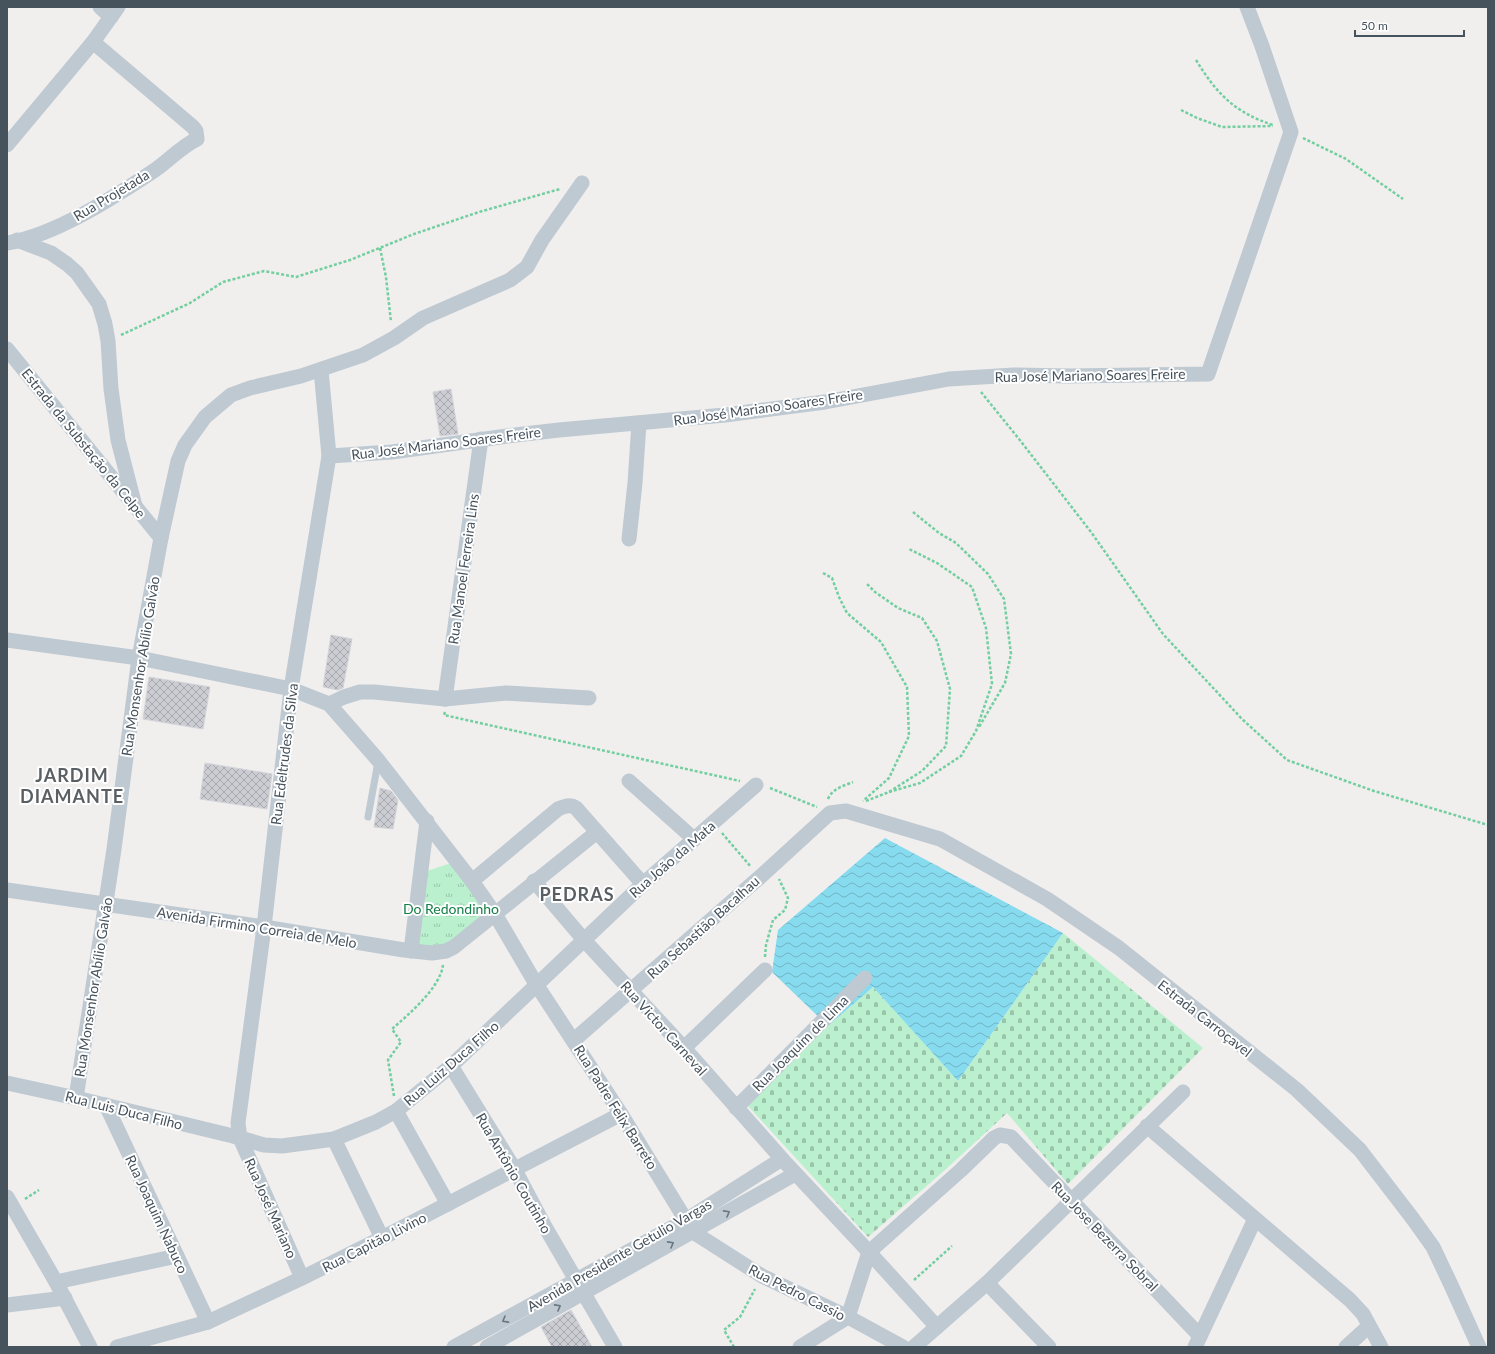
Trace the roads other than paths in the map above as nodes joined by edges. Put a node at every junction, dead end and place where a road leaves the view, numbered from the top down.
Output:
1 (100, 7) edge
2 (1247, 7) edge
3 (114, 12) edge
4 (93, 42) junction
5 (7, 145) edge
6 (582, 182) road end
7 (12, 241) edge
8 (7, 349) edge
9 (321, 370) junction
10 (639, 423) junction
11 (481, 439) junction
12 (329, 456) junction
13 (135, 506) junction
14 (161, 538) junction
15 (629, 539) dead end
16 (7, 640) edge
17 (139, 658) junction
18 (291, 689) junction
19 (589, 698) dead end
20 (445, 699) junction
21 (329, 704) junction
22 (378, 760) junction
23 (630, 782) dead end
24 (756, 785) road end
25 (830, 813) joint
26 (368, 817) dead end
27 (427, 821) junction
28 (597, 832) junction
29 (694, 839) junction
30 (472, 881) junction
31 (534, 881) junction
32 (643, 884) junction
33 (7, 890) edge
34 (105, 905) junction
35 (495, 914) junction
36 (264, 927) junction
37 (584, 940) junction
38 (411, 951) junction
39 (765, 970) road end
40 (865, 978) dead end
41 (536, 984) junction
42 (631, 991) junction
43 (574, 1040) junction
44 (684, 1048) junction
45 (451, 1066) junction
46 (7, 1083) edge
47 (1183, 1092) dead end
48 (76, 1098) junction
49 (106, 1105) junction
50 (736, 1108) junction
51 (396, 1110) junction
52 (621, 1114) junction
53 (1147, 1126) junction
54 (240, 1138) junction
55 (334, 1139) junction
56 (782, 1159) junction
57 (515, 1170) junction
58 (795, 1174) junction
59 (7, 1198) edge
60 (1071, 1201) junction
61 (448, 1204) junction
62 (1255, 1219) junction
63 (689, 1226) junction
64 (382, 1238) junction
65 (869, 1252) junction
66 (176, 1256) junction
67 (302, 1278) junction
68 (576, 1280) junction
69 (56, 1282) junction
70 (986, 1283) junction
71 (584, 1293) junction
72 (64, 1298) junction
73 (7, 1305) edge
74 (848, 1317) junction
75 (208, 1322) junction
76 (1369, 1326) junction
77 (937, 1327) junction
78 (484, 1332) junction
79 (1198, 1341) edge
80 (491, 1346) edge
81 (90, 1347) edge
82 (117, 1347) edge
83 (454, 1347) edge
84 (615, 1347) edge
85 (800, 1347) edge
86 (903, 1347) edge
87 (914, 1347) edge
88 (1049, 1347) edge
89 (1346, 1347) edge
90 (1381, 1347) edge
91 (1479, 1347) edge

1 - 3 street
2 - 10 street, Rua José Mariano Soares Freire
3 - 4 street
4 - 5 street
4 - 7 street, Rua Projetada
6 - 9 street, Rua Monsenhor Abílio Galvão
7 - 13 street
8 - 13 street, Estrada da Substação da Celpe
9 - 12 street, Rua Edeltrudes da Silva
9 - 14 street, Rua Monsenhor Abílio Galvão
10 - 11 street, Rua José Mariano Soares Freire
10 - 15 street
11 - 12 street, Rua José Mariano Soares Freire
11 - 20 street, Rua Manoel Ferreira Lins
12 - 18 street, Rua Edeltrudes da Silva
13 - 14 street, Estrada da Substação da Celpe
14 - 17 street, Rua Monsenhor Abílio Galvão
16 - 17 street
17 - 18 street
17 - 34 street, Rua Monsenhor Abílio Galvão
18 - 21 street
18 - 36 street, Rua Edeltrudes da Silva
19 - 20 street
20 - 21 street
21 - 22 street, Rua Padre Felix Barreto
22 - 26 lane
22 - 27 street, Rua Padre Felix Barreto
23 - 29 street
24 - 29 street, Rua João da Mata
25 - 42 street, Rua Sebastião Bacalhau
25 - 91 street, Estrada Carroçavel
27 - 30 street, Rua Padre Felix Barreto
27 - 38 street
28 - 30 street
28 - 31 street, Avenida Firmino Correia de Melo
28 - 32 street
29 - 32 street, Rua João da Mata
30 - 35 street, Rua Padre Felix Barreto
31 - 35 street, Avenida Firmino Correia de Melo
31 - 37 street, Rua Victor Carneval
32 - 37 street, Rua João da Mata
33 - 34 street, Avenida Firmino Correia de Melo
34 - 36 street, Avenida Firmino Correia de Melo
34 - 48 street, Rua Monsenhor Abílio Galvão
35 - 38 street, Avenida Firmino Correia de Melo
35 - 41 street, Rua Padre Felix Barreto
36 - 38 street, Avenida Firmino Correia de Melo
36 - 54 street, Rua Edeltrudes da Silva
37 - 41 street, Rua João da Mata
37 - 42 street, Rua Victor Carneval
39 - 44 street
40 - 50 street, Rua Joaquim de Lima
41 - 43 street, Rua Padre Felix Barreto
41 - 45 street, Rua Luiz Duca Filho
42 - 43 street, Rua Sebastião Bacalhau
42 - 44 street, Rua Victor Carneval
43 - 52 street, Rua Padre Felix Barreto
44 - 50 street, Rua Victor Carneval
45 - 51 street, Rua Luiz Duca Filho
45 - 57 street, Rua Antônio Coutinho
46 - 48 street, Rua Luis Duca Filho
47 - 53 street
48 - 49 street, Rua Luis Duca Filho
49 - 54 street, Rua Luis Duca Filho
49 - 66 street, Rua Joaquim Nabuco
50 - 56 street, Rua Victor Carneval
51 - 55 street, Rua Luiz Duca Filho
51 - 61 street
52 - 57 street, Rua Capitão Livino
52 - 63 street, Rua Padre Felix Barreto
53 - 60 street
53 - 62 street
54 - 55 street, Rua Luiz Duca Filho
54 - 67 street, Rua José Mariano
55 - 64 street
56 - 58 street, Rua Victor Carneval
56 - 63 street, Avenida Presidente Getulio Vargas
57 - 61 street, Rua Capitão Livino
57 - 68 street, Rua Antônio Coutinho
63 -> 58 street, Avenida Presidente Getulio Vargas
58 - 65 street, Rua Victor Carneval
59 - 69 street
60 - 65 street, Rua Jose Bezerra Sobral
60 - 70 street
60 - 79 street, Rua Jose Bezerra Sobral
61 - 64 street, Rua Capitão Livino
62 - 76 street
62 - 79 street
63 - 68 street, Avenida Presidente Getulio Vargas
71 -> 63 street, Avenida Presidente Getulio Vargas
63 - 74 street, Rua Pedro Cassio
64 - 67 street, Rua Capitão Livino
65 - 74 street
65 - 77 street, Rua Victor Carneval
66 - 69 street
66 - 75 street, Rua Joaquim Nabuco
67 - 75 street, Rua Capitão Livino
68 - 71 street, Rua Antônio Coutinho
68 -> 78 street, Avenida Presidente Getulio Vargas
69 - 72 street
70 - 77 street
70 - 88 street
80 -> 71 street, Avenida Presidente Getulio Vargas
71 - 84 street, Rua Antônio Coutinho
72 - 73 street
72 - 81 street
74 - 85 street
74 - 86 street, Rua Pedro Cassio
75 - 82 street, Rua Capitão Livino
76 - 89 street
76 - 90 street
77 - 87 street
78 - 80 street
78 - 83 street, Avenida Presidente Getulio Vargas

